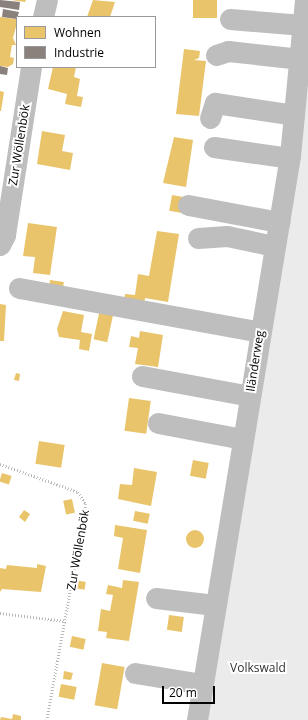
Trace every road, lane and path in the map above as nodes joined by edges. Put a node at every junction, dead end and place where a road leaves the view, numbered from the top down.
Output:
1 (47, 0) edge
2 (304, 0) edge
3 (42, 16) edge
4 (230, 19) dead end
5 (303, 25) junction
6 (216, 55) dead end
7 (301, 58) junction
8 (31, 68) edge
9 (294, 114) junction
10 (210, 118) dead end
11 (214, 147) dead end
12 (289, 158) junction
13 (188, 205) dead end
14 (279, 222) junction
15 (198, 238) dead end
16 (0, 245) edge
17 (274, 246) junction
18 (19, 288) dead end
19 (260, 332) junction
20 (142, 376) dead end
21 (250, 396) junction
22 (158, 423) dead end
23 (243, 439) junction
24 (0, 464) edge
25 (156, 598) dead end
26 (216, 605) junction
27 (0, 613) edge
28 (65, 621) junction
29 (135, 673) dead end
30 (202, 684) junction
31 (47, 720) edge
32 (197, 720) edge

1 - 3 street
2 - 5 street, Iländerweg
4 - 5 street
5 - 7 street, Iländerweg
6 - 7 street
7 - 9 street, Iländerweg
8 - 16 street, Zur Wöllenbök
9 - 10 street
9 - 12 street, Iländerweg
11 - 12 street
12 - 14 street, Iländerweg
13 - 14 street
14 - 17 street, Iländerweg
15 - 17 street
17 - 19 street, Iländerweg
18 - 19 street
19 - 21 street, Iländerweg
20 - 21 street
21 - 23 street, Iländerweg
22 - 23 street
23 - 26 street, Iländerweg
24 - 28 path, Zur Wöllenbök
25 - 26 street
26 - 30 street, Iländerweg
27 - 28 path
28 - 31 path, Zur Wöllenbök
29 - 30 street
30 - 32 street, Iländerweg

